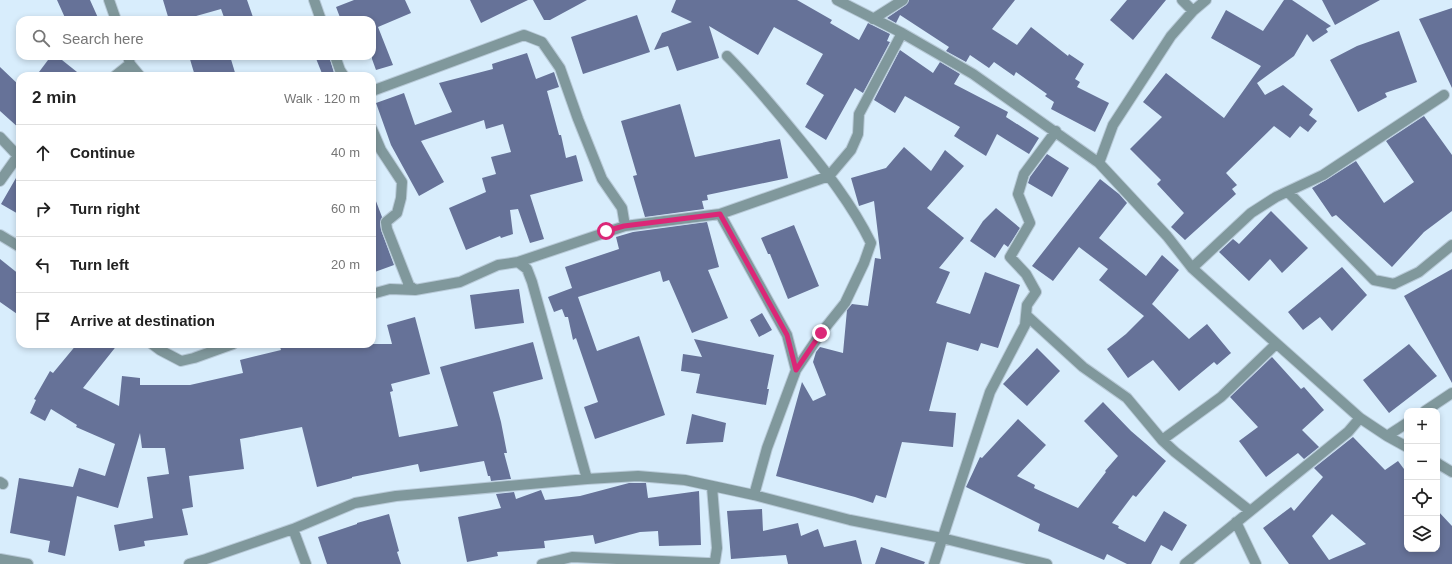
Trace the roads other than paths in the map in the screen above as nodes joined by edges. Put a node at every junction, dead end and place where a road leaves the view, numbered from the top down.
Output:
1 (109, 0) edge
2 (314, 0) edge
3 (837, 0) edge
4 (903, 0) edge
5 (1182, 0) edge
6 (1206, 0) edge
7 (1193, 11) junction
8 (115, 16) edge
9 (320, 16) edge
10 (873, 19) junction
11 (902, 33) junction
12 (727, 56) dead end
13 (129, 60) edge
14 (336, 60) edge
15 (118, 72) edge
16 (137, 72) edge
17 (341, 72) edge
18 (376, 90) edge
19 (1444, 95) dead end
20 (1056, 131) junction
21 (0, 137) edge
22 (376, 138) edge
23 (16, 151) edge
24 (16, 158) edge
25 (1099, 163) junction
26 (829, 176) junction
27 (0, 181) edge
28 (1288, 192) junction
29 (720, 214) junction
30 (624, 226) junction
31 (0, 235) edge
32 (16, 245) edge
33 (1452, 245) edge
34 (518, 262) junction
35 (1192, 268) junction
36 (415, 290) junction
37 (376, 293) edge
38 (1026, 315) junction
39 (1276, 344) junction
40 (157, 348) edge
41 (222, 348) edge
42 (796, 370) junction
43 (1452, 393) edge
44 (1430, 408) edge
45 (1360, 418) junction
46 (1404, 424) edge
47 (1387, 436) junction
48 (1162, 440) junction
49 (1404, 445) edge
50 (1440, 465) edge
51 (1452, 472) edge
52 (586, 479) junction
53 (712, 487) junction
54 (754, 495) junction
55 (1250, 511) junction
56 (1236, 522) junction
57 (293, 529) junction
58 (942, 538) junction
59 (0, 559) edge
60 (28, 564) edge
61 (189, 564) edge
62 (306, 564) edge
63 (542, 564) edge
64 (934, 564) edge
65 (1047, 564) edge
66 (1185, 564) edge
67 (1256, 564) edge

1 - 8 street
2 - 9 street
3 - 10 street
4 - 10 street
5 - 7 street
6 - 7 street
7 - 25 street
10 - 11 street
11 - 20 street
11 - 26 street
12 - 26 street
13 - 15 street
13 - 16 street
14 - 17 street
18 - 30 street
19 - 28 street
20 - 25 street
20 - 38 street
21 - 23 street
22 - 36 street
24 - 27 street
25 - 35 street
26 - 29 street
26 - 42 street
28 - 33 street
28 - 35 street
29 - 30 street
29 - 42 street
30 - 34 street
31 - 32 street
34 - 36 street
34 - 52 street
35 - 39 street
36 - 37 street
38 - 48 street
38 - 58 street
39 - 45 street
39 - 48 street
40 - 41 street
42 - 54 street
43 - 44 street
45 - 47 street
45 - 55 street
46 - 47 street
47 - 49 street
48 - 55 street
50 - 51 street
52 - 53 street
52 - 57 street
53 - 54 street
53 - 63 street
54 - 58 street
55 - 56 street
56 - 66 street
56 - 67 street
57 - 61 street
57 - 62 street
58 - 64 street
58 - 65 street
59 - 60 street

